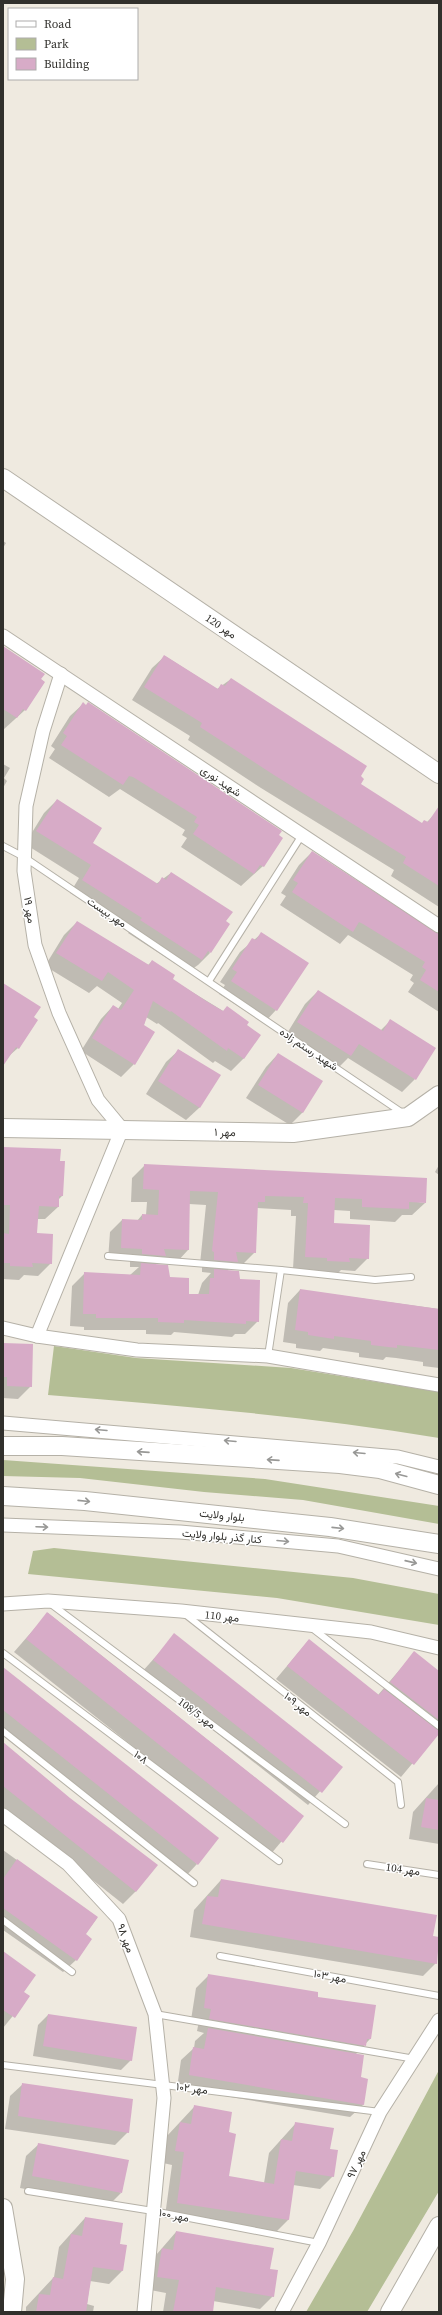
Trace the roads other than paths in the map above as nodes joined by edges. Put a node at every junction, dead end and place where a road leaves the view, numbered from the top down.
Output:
1 (3, 478) edge
2 (3, 636) edge
3 (61, 674) junction
4 (439, 774) edge
5 (302, 835) junction
6 (3, 846) edge
7 (24, 857) junction
8 (439, 926) edge
9 (209, 981) junction
10 (439, 1095) edge
11 (408, 1117) junction
12 (3, 1128) edge
13 (122, 1129) junction
14 (108, 1256) dead end
15 (281, 1270) junction
16 (411, 1277) dead end
17 (3, 1328) edge
18 (37, 1336) junction
19 (268, 1356) junction
20 (439, 1385) edge
21 (3, 1423) edge
22 (3, 1446) edge
23 (439, 1467) edge
24 (439, 1485) edge
25 (3, 1496) edge
26 (3, 1525) edge
27 (439, 1544) edge
28 (439, 1569) edge
29 (48, 1602) junction
30 (3, 1604) edge
31 (180, 1611) junction
32 (308, 1625) junction
33 (436, 1649) edge
34 (3, 1653) edge
35 (439, 1726) edge
36 (3, 1731) edge
37 (401, 1805) dead end
38 (3, 1815) edge
39 (345, 1824) dead end
40 (279, 1860) dead end
41 (367, 1864) dead end
42 (439, 1875) edge
43 (194, 1883) dead end
44 (3, 1920) edge
45 (220, 1956) dead end
46 (72, 1972) dead end
47 (439, 1996) edge
48 (155, 2014) junction
49 (439, 2020) edge
50 (415, 2059) junction
51 (3, 2065) edge
52 (163, 2084) junction
53 (380, 2112) junction
54 (28, 2191) dead end
55 (3, 2208) edge
56 (153, 2212) junction
57 (439, 2226) edge
58 (319, 2243) junction
59 (12, 2312) edge
60 (144, 2312) edge
61 (282, 2312) edge
62 (390, 2312) edge

1 - 4 street, مهر 120
2 - 3 street, شهید نوری
3 - 5 street, شهید نوری
3 - 7 street, مهر ۱۹
5 - 8 street, شهید نوری
5 - 9 lane
6 - 7 lane, مهر بیست
7 - 9 lane, مهر بیست
7 - 13 street, مهر ۱۹
9 - 11 lane, شهید رستم زاده
10 - 11 street, مهر ۱
11 - 13 street, مهر ۱
12 - 13 street, مهر ۱
13 - 18 street
14 - 15 lane
15 - 16 lane
15 - 19 lane
17 - 18 street
18 - 19 street
19 - 20 street
23 -> 21 street
24 -> 22 street
25 -> 27 street, بلوار ولایت
26 -> 28 street, کنار گذر بلوار ولایت
29 - 30 street, مهر 110
29 - 31 street, مهر 110
29 - 39 lane, مهر 108/5
31 - 32 street, مهر 110
31 - 37 lane, مهر ۱۰۹
32 - 33 street, مهر 110
32 - 35 lane
34 - 40 lane, ۱۰۸
36 - 43 lane
38 - 48 street, مهر ۹۸
41 - 42 lane, مهر 104
44 - 46 lane
45 - 47 lane, مهر ۱۰۳
48 - 50 lane
48 - 52 street, مهر ۹۸
49 - 50 street, مهر ۹۷
50 - 53 street, مهر ۹۷
51 - 52 lane, مهر ۱۰۲
52 - 53 lane, مهر ۱۰۲
52 - 56 street, مهر ۹۸
53 - 58 street, مهر ۹۷
54 - 56 lane, مهر ۱۰۰
55 - 59 street
56 - 58 lane, مهر ۱۰۰
56 - 60 street, مهر ۹۸
57 - 62 street
58 - 61 street, مهر ۹۷

